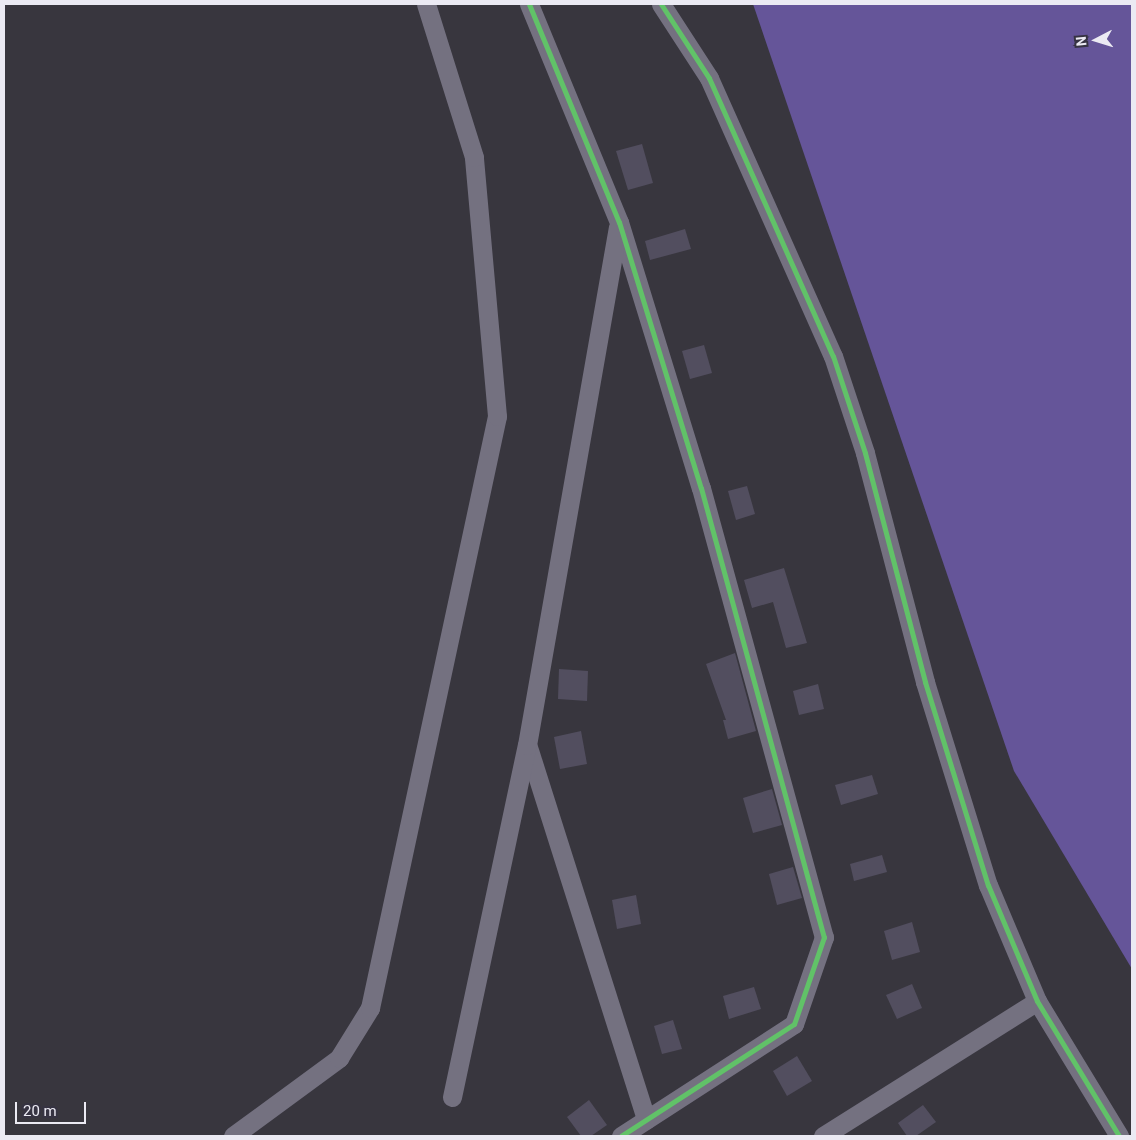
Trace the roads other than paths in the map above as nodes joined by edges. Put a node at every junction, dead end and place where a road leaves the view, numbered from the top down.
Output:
1 (426, 4) edge
2 (529, 4) edge
3 (661, 4) edge
4 (619, 222) junction
5 (527, 744) junction
6 (1037, 1001) junction
7 (452, 1097) dead end
8 (646, 1120) junction
9 (233, 1136) edge
10 (620, 1136) edge
11 (823, 1136) edge
12 (1119, 1136) edge

1 - 9 street
2 - 4 street
3 - 6 street
4 - 5 street
4 - 8 street
5 - 7 street
5 - 8 street
6 - 11 street
6 - 12 street
8 - 10 street

